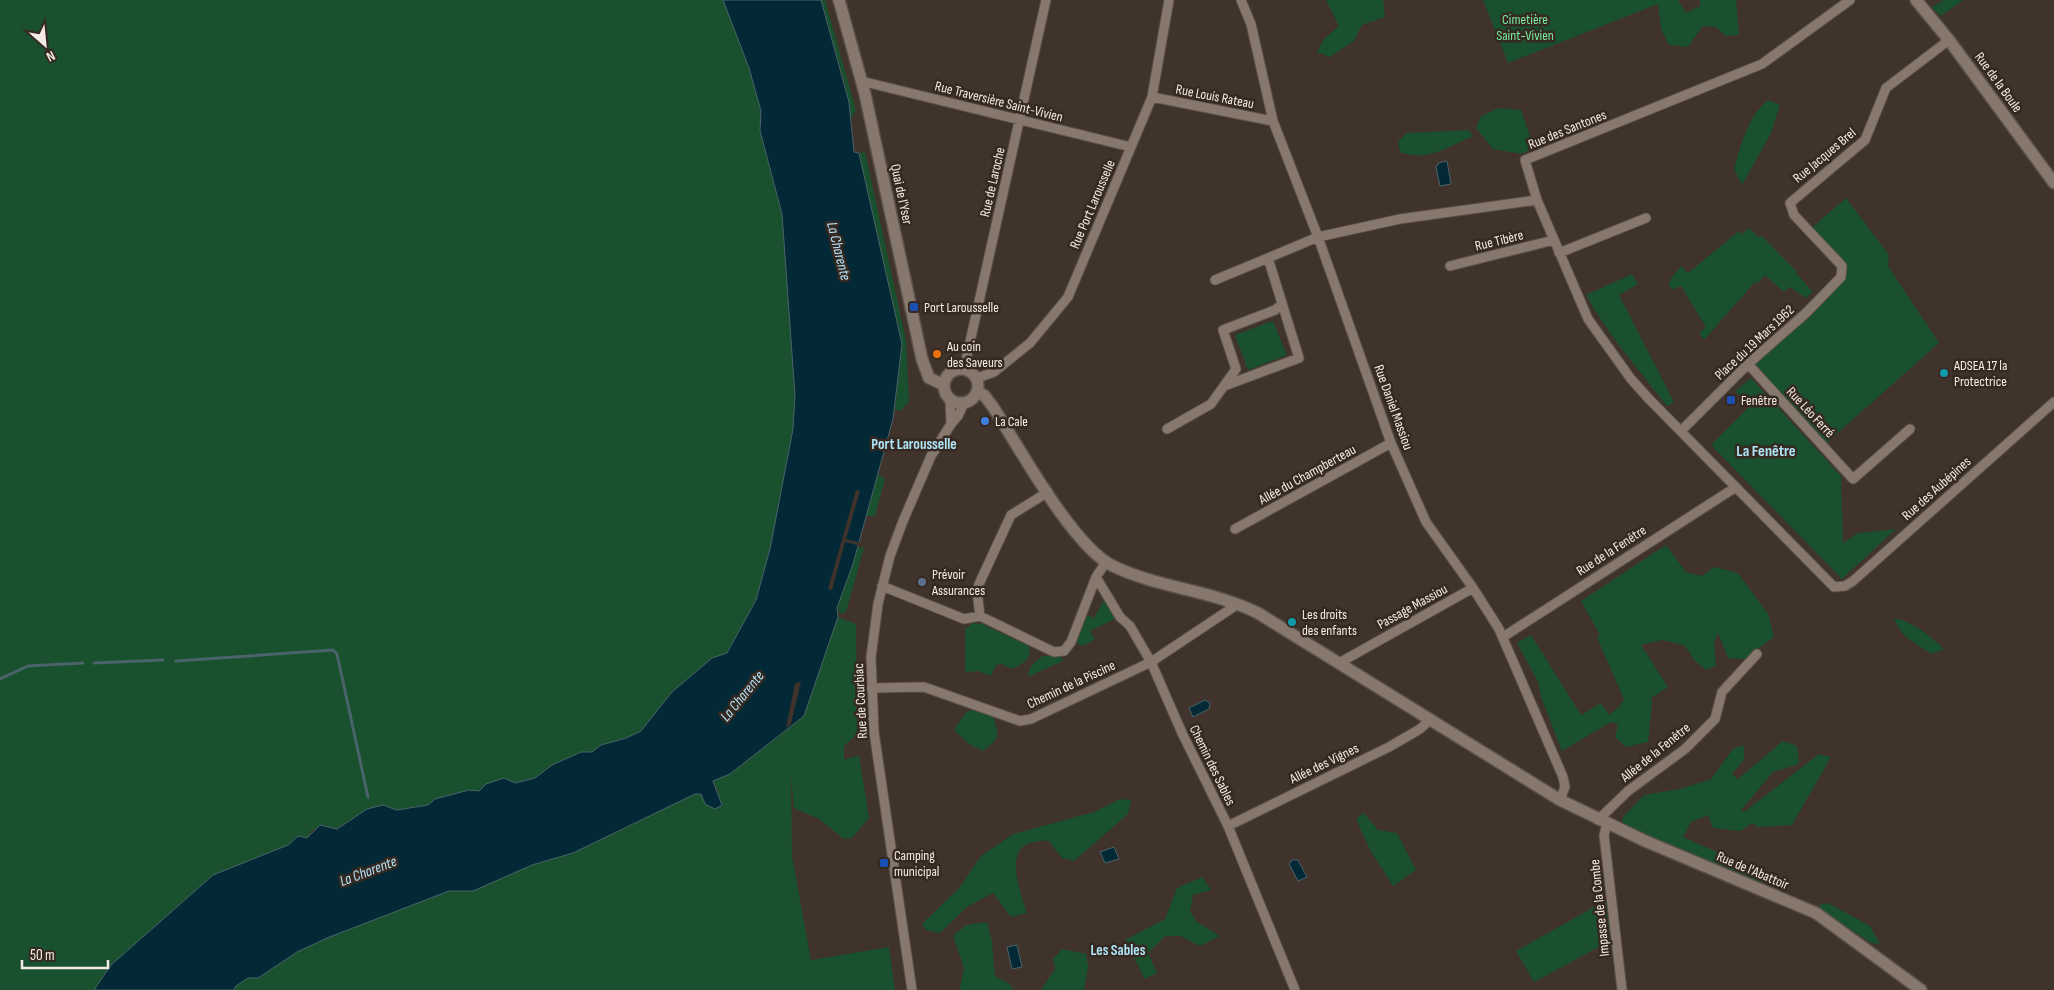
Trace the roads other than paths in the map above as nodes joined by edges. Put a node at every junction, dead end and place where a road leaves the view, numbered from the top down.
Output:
1 (839, 0) edge
2 (1046, 0) edge
3 (1169, 0) edge
4 (1241, 0) edge
5 (1850, 0) edge
6 (1916, 0) edge
7 (1949, 40) junction
8 (861, 81) junction
9 (1152, 97) junction
10 (1020, 120) junction
11 (1273, 122) junction
12 (1131, 147) junction
13 (2054, 183) edge
14 (1537, 200) junction
15 (1646, 218) dead end
16 (1318, 237) junction
17 (1554, 240) junction
18 (1560, 253) junction
19 (1268, 258) junction
20 (1450, 266) dead end
21 (1843, 271) joint
22 (1215, 280) dead end
23 (1281, 305) junction
24 (1748, 364) junction
25 (964, 369) junction
26 (977, 378) junction
27 (944, 385) junction
28 (1224, 386) junction
29 (977, 393) junction
30 (950, 399) junction
31 (2054, 402) edge
32 (964, 403) junction
33 (951, 424) junction
34 (1167, 429) dead end
35 (1910, 429) dead end
36 (1681, 432) junction
37 (1392, 443) junction
38 (1736, 487) junction
39 (1048, 492) junction
40 (1235, 528) dead end
41 (1106, 562) junction
42 (1096, 577) junction
43 (882, 586) junction
44 (1473, 588) junction
45 (1238, 604) junction
46 (980, 616) junction
47 (1503, 637) junction
48 (1756, 654) dead end
49 (1152, 662) junction
50 (1339, 663) junction
51 (871, 688) junction
52 (1430, 720) junction
53 (1560, 800) junction
54 (1603, 822) junction
55 (1228, 826) junction
56 (912, 990) edge
57 (1295, 990) edge
58 (1622, 990) edge
59 (1921, 990) edge

1 - 8 street, Quai de l'Yser
2 - 10 street, Rue de Laroche
3 - 9 street, Rue Port Larousselle
4 - 11 street, Rue Daniel Massiou
5 - 14 street, Rue des Santones
6 - 7 street, Rue de la Boule
7 - 13 street, Rue de la Boule
7 - 21 street, Rue Jacques Brel
8 - 10 street, Rue Traversière Saint-Vivien
8 - 27 street, Quai de l'Yser
9 - 11 street, Rue Louis Rateau
9 - 12 street, Rue Port Larousselle
10 - 12 street, Rue Traversière Saint-Vivien
10 - 25 street, Rue de Laroche
11 - 16 street, Rue Daniel Massiou
12 - 26 street, Rue Port Larousselle
14 - 16 street
14 - 17 street
15 - 18 street
16 - 19 street
16 - 37 street, Rue Daniel Massiou
17 - 18 street
17 - 20 street, Rue Tibère
18 - 36 street
19 - 22 street
19 - 23 street
21 - 24 street, Place du 19 Mars 1962
23 - 28 street
23 - 28 street
24 - 35 street, Rue Léo Ferré
24 - 36 street, Place du 19 Mars 1962
25 - 26 street
25 - 27 street
26 - 29 street
27 - 30 street
28 - 34 street
29 - 32 street
29 - 39 street, Rue de l'Abattoir
30 - 32 street
30 - 33 street
31 - 38 street, Rue des Aubépines
32 - 33 street, Rue de Courbiac
33 - 43 street, Rue de Courbiac
36 - 38 street
37 - 40 street, Allée du Champberteau
37 - 44 street, Rue Daniel Massiou
38 - 47 street, Rue de la Fenêtre
39 - 41 street, Rue de l'Abattoir
39 - 46 street
41 - 42 street
41 - 45 street, Rue de l'Abattoir
42 - 46 street
42 - 49 street, Chemin des Sables
43 - 46 street
43 - 51 street, Rue de Courbiac
44 - 47 street, Rue Daniel Massiou
44 - 50 street, Passage Massiou
45 - 49 street, Chemin de la Piscine
45 - 50 street, Rue de l'Abattoir
47 - 53 street, Rue Daniel Massiou
48 - 54 street, Allée de la Fenêtre
49 - 51 street, Chemin de la Piscine
49 - 55 street, Chemin des Sables
50 - 52 street, Rue de l'Abattoir
51 - 56 street, Rue de Courbiac
52 - 53 street, Rue de l'Abattoir
52 - 55 street, Allée des Vignes
53 - 54 street, Rue de l'Abattoir
54 - 58 street, Impasse de la Combe
54 - 59 street, Rue de l'Abattoir
55 - 57 street, Chemin des Sables

